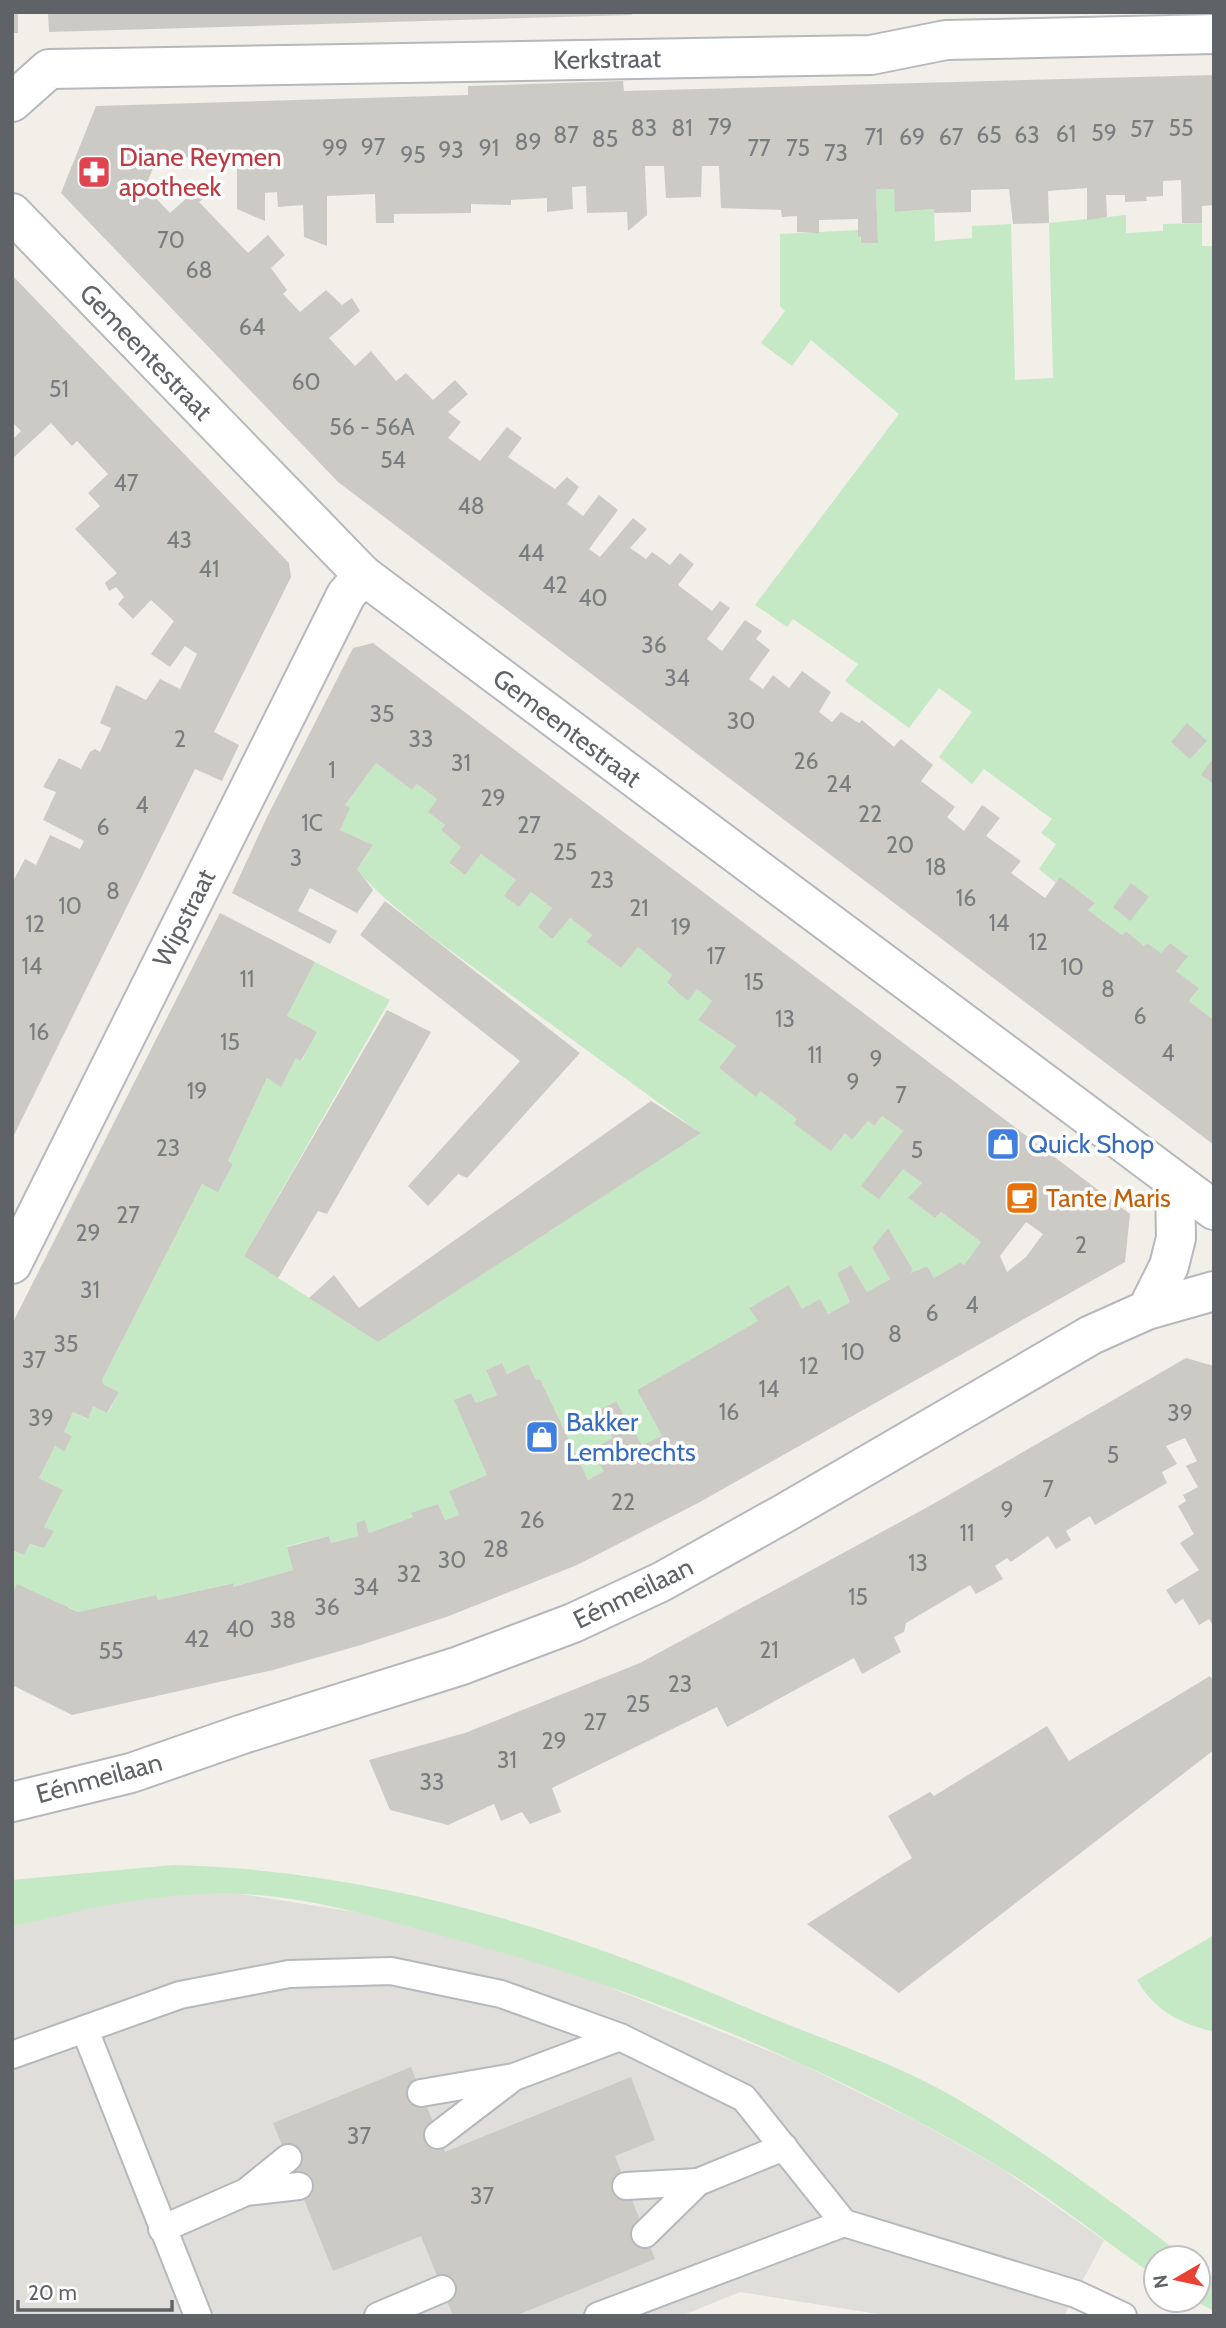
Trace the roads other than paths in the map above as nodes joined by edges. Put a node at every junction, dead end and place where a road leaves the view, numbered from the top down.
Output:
1 (1214, 34) edge
2 (12, 102) edge
3 (12, 213) edge
4 (363, 575) junction
5 (1175, 1183) junction
6 (26, 1204) edge
7 (1214, 1210) edge
8 (12, 1264) edge
9 (1214, 1291) edge
10 (1147, 1310) junction
11 (12, 1802) edge
12 (85, 2031) junction
13 (620, 2037) junction
14 (12, 2055) edge
15 (514, 2077) junction
16 (421, 2093) dead end
17 (438, 2135) dead end
18 (784, 2147) junction
19 (288, 2158) dead end
20 (698, 2182) junction
21 (299, 2186) dead end
22 (626, 2186) dead end
23 (246, 2192) junction
24 (844, 2223) junction
25 (162, 2229) junction
26 (645, 2234) dead end
27 (442, 2289) dead end
28 (198, 2316) edge
29 (378, 2316) edge
30 (598, 2316) edge
31 (1123, 2316) edge

1 - 2 street, Kerkstraat
3 - 4 street, Gemeentestraat
4 - 5 street, Gemeentestraat
4 - 6 street, Wipstraat
5 - 7 street, Gemeentestraat
5 - 10 street
6 - 8 street, Wipstraat
9 - 10 street, Eénmeilaan
10 - 11 street, Eénmeilaan
12 - 13 lane
12 - 14 lane
12 - 25 lane
13 - 15 lane
13 - 18 lane
15 - 16 lane
15 - 17 lane
18 - 20 lane
18 - 24 lane
19 - 23 lane
20 - 22 lane
20 - 26 lane
21 - 23 lane
23 - 25 lane
24 - 30 lane
24 - 31 lane
25 - 28 lane
27 - 29 lane

